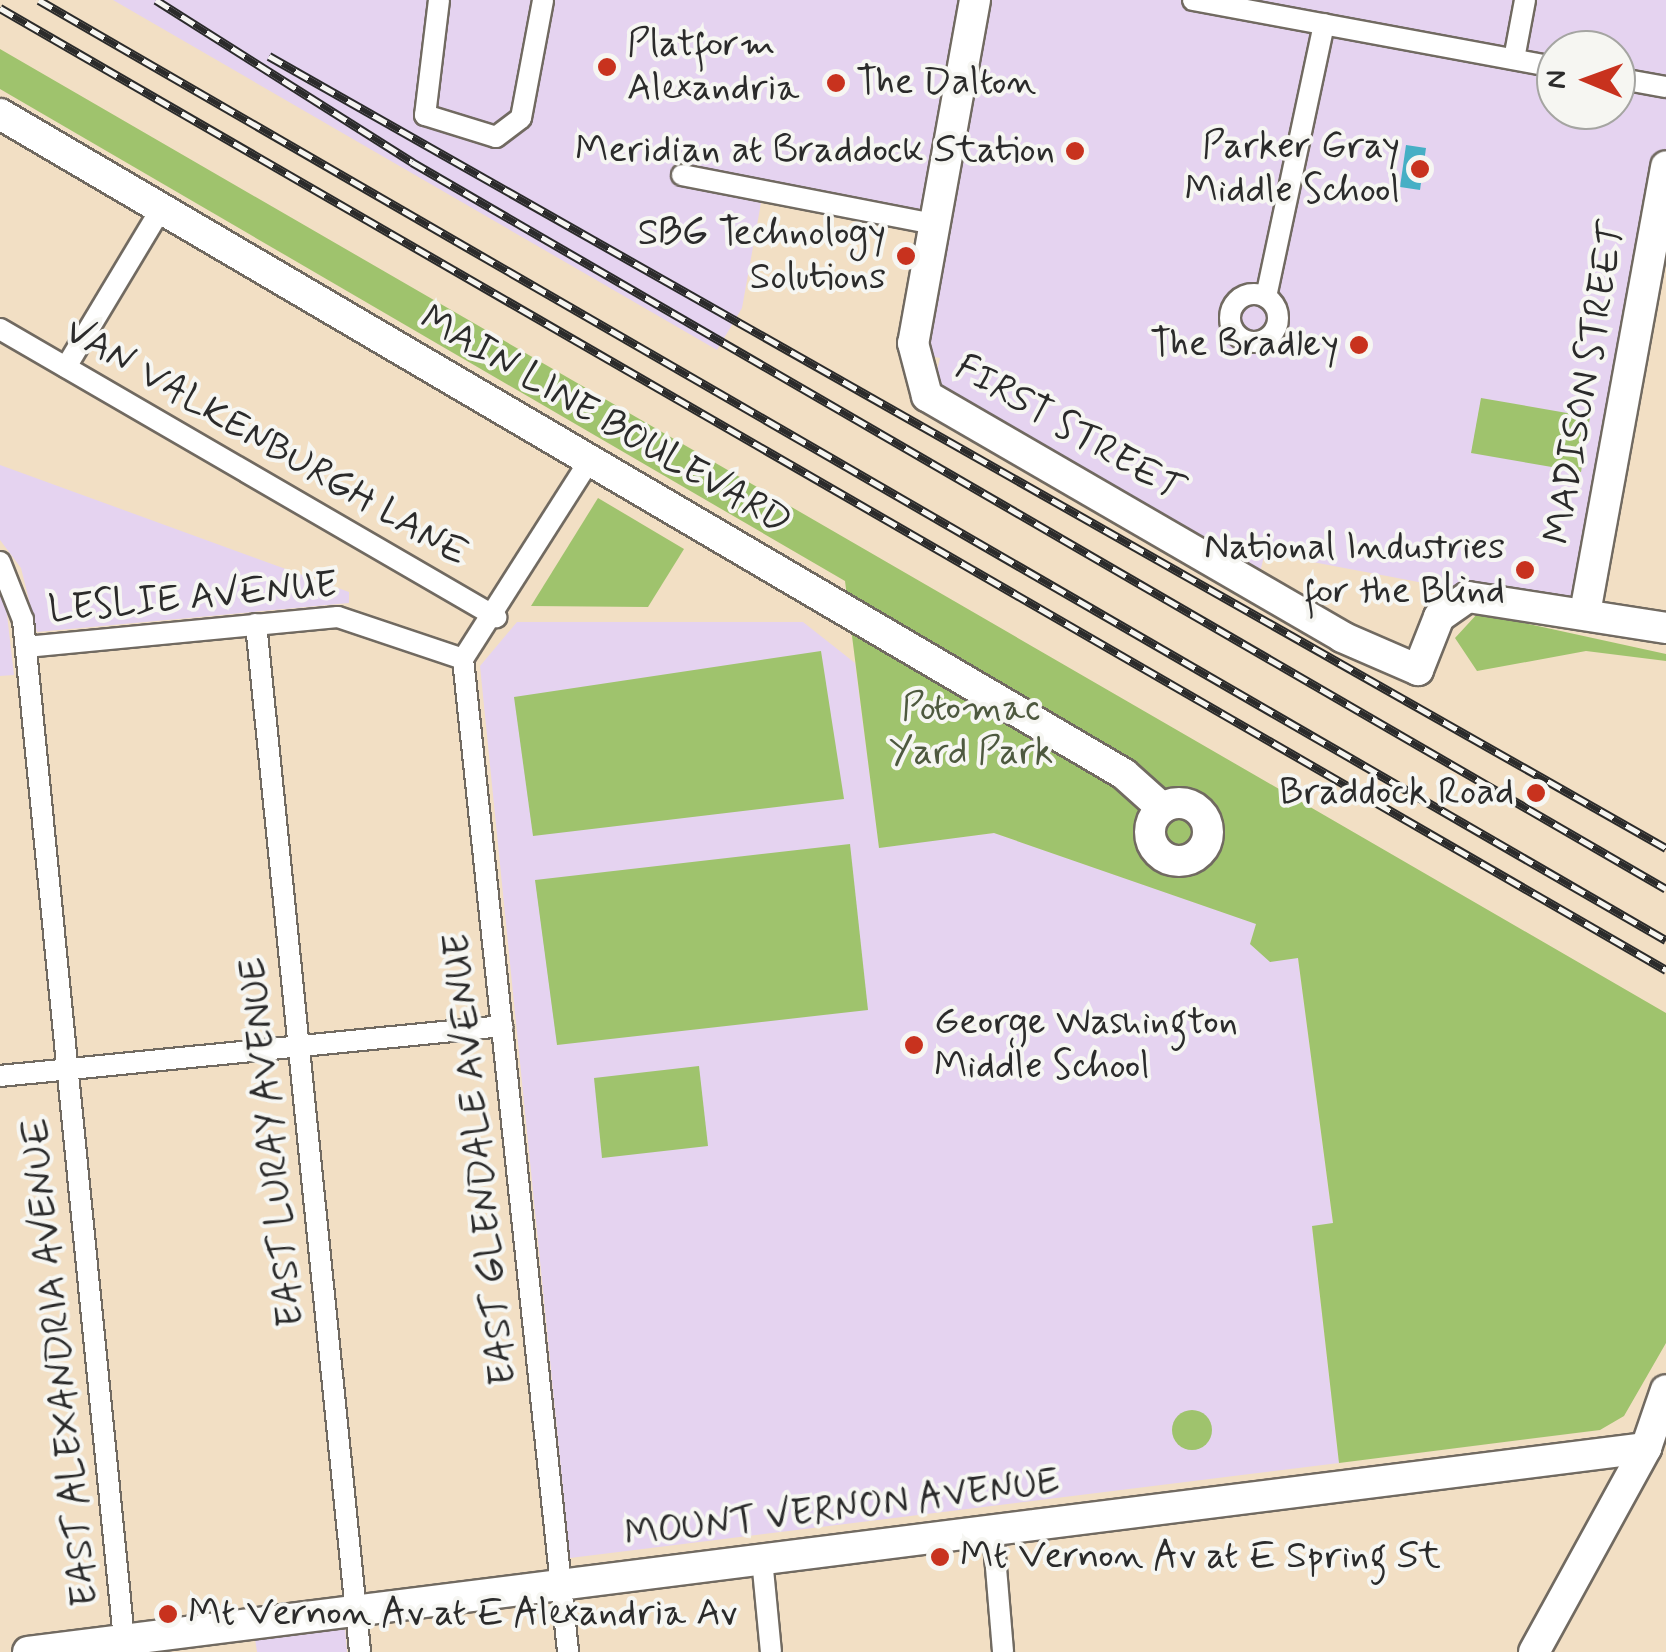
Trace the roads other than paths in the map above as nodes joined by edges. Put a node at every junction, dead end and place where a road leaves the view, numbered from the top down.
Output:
1 (438, 0) edge
2 (543, 0) edge
3 (975, 0) edge
4 (1193, 0) edge
5 (1525, 0) edge
6 (1324, 24) junction
7 (1514, 58) junction
8 (1536, 62) edge
9 (1636, 82) edge
10 (1666, 87) edge
11 (0, 114) edge
12 (1666, 166) edge
13 (682, 175) dead end
14 (161, 209) junction
15 (934, 224) junction
16 (1266, 297) dead end
17 (0, 329) edge
18 (66, 367) junction
19 (591, 458) junction
20 (0, 562) edge
21 (1585, 613) junction
22 (496, 617) junction
23 (256, 624) junction
24 (1666, 628) edge
25 (26, 647) junction
26 (457, 656) junction
27 (1162, 808) dead end
28 (503, 1026) junction
29 (298, 1047) junction
30 (66, 1069) junction
31 (0, 1076) edge
32 (1666, 1390) edge
33 (1659, 1440) edge
34 (992, 1532) junction
35 (762, 1558) junction
36 (561, 1584) junction
37 (356, 1610) junction
38 (125, 1646) edge
39 (28, 1652) edge
40 (360, 1652) edge
41 (568, 1652) edge
42 (771, 1652) edge
43 (1003, 1652) edge
44 (1534, 1652) edge

1 - 2 street
3 - 15 street, FIRST STREET
4 - 6 street
5 - 7 street
6 - 7 street
6 - 16 street
7 - 8 street
9 - 10 street
11 - 14 street, MAIN LINE BOULEVARD
12 - 21 street, MADISON STREET
13 - 15 street
14 - 18 street
14 - 19 street, MAIN LINE BOULEVARD
15 - 21 street, FIRST STREET
17 - 18 street, VAN VALKENBURGH LANE
18 - 22 street, VAN VALKENBURGH LANE
19 - 22 street
19 - 27 street, MAIN LINE BOULEVARD
20 - 25 street, LESLIE AVENUE
21 - 24 street
22 - 26 street
23 - 25 street, LESLIE AVENUE
23 - 26 street, LESLIE AVENUE
23 - 29 street, EAST LURAY AVENUE
25 - 30 street, EAST ALEXANDRIA AVENUE
26 - 28 street, EAST GLENDALE AVENUE
28 - 29 street
28 - 36 street, EAST GLENDALE AVENUE
29 - 30 street
29 - 37 street, EAST LURAY AVENUE
30 - 31 street
30 - 38 street, EAST ALEXANDRIA AVENUE
32 - 33 street
33 - 34 street, MOUNT VERNON AVENUE
33 - 44 street
34 - 35 street, MOUNT VERNON AVENUE
34 - 43 street
35 - 36 street, MOUNT VERNON AVENUE
35 - 42 street
36 - 37 street, MOUNT VERNON AVENUE
36 - 41 street, EAST GLENDALE AVENUE
37 - 38 street, MOUNT VERNON AVENUE
37 - 40 street, EAST LURAY AVENUE
38 - 39 street, MOUNT VERNON AVENUE

